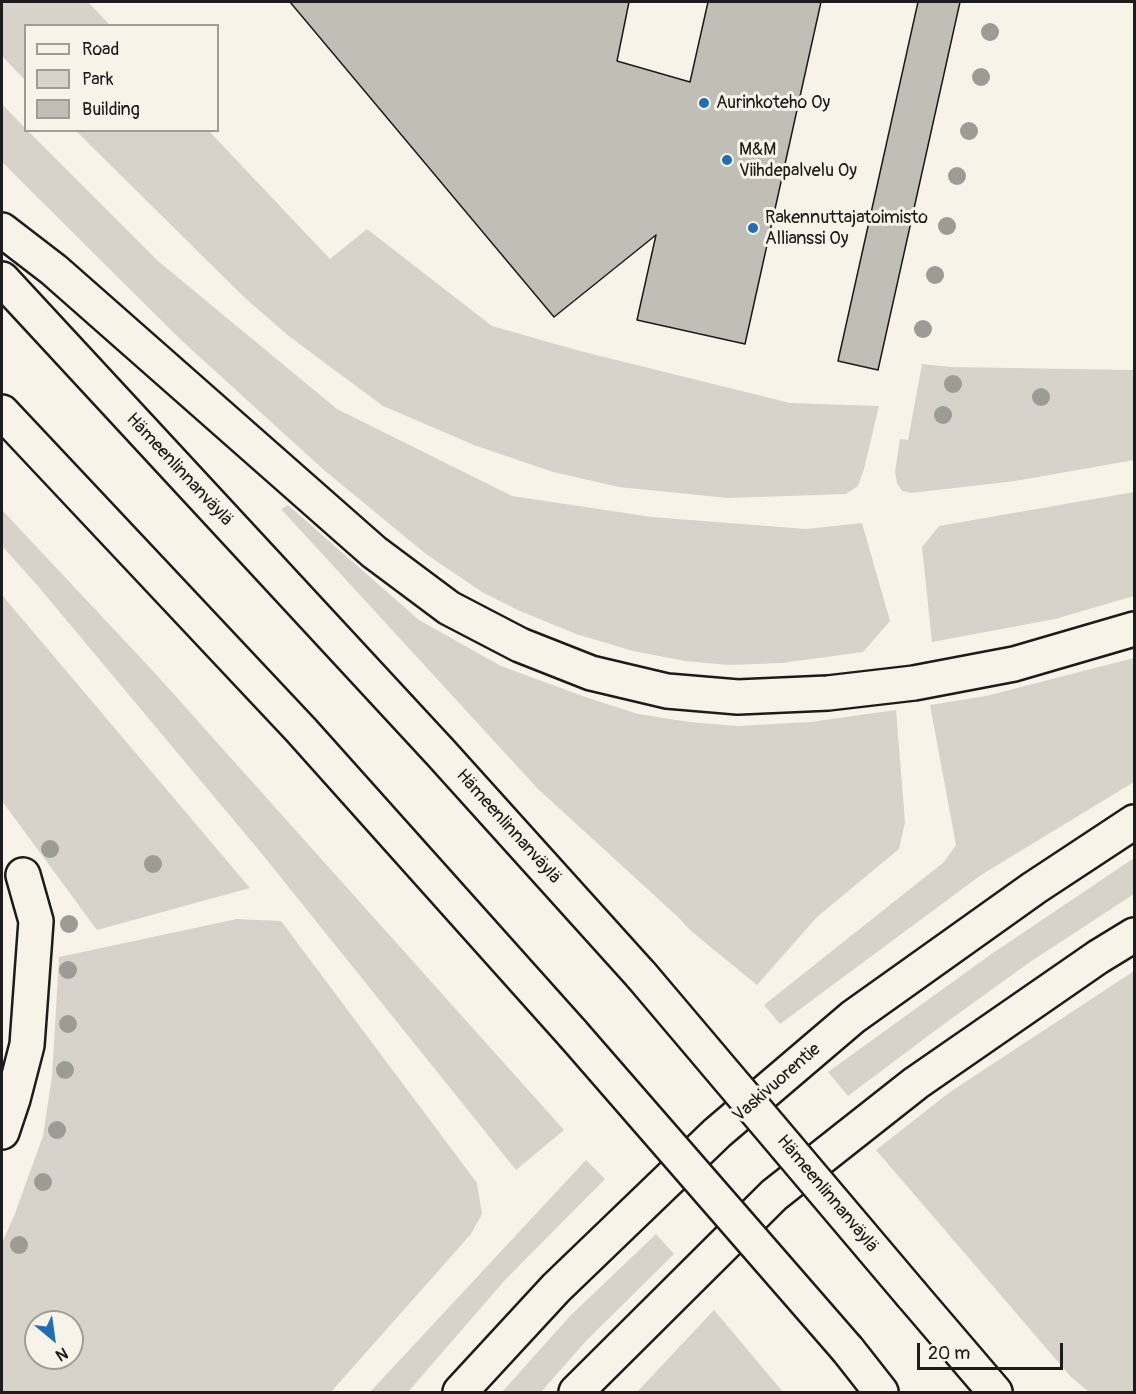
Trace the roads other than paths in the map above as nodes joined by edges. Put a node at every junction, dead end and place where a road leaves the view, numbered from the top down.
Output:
1 (2, 230) edge
2 (2, 279) edge
3 (2, 412) edge
4 (1134, 629) edge
5 (1134, 822) edge
6 (23, 875) dead end
7 (1134, 935) edge
8 (2, 1132) edge
9 (993, 1388) edge
10 (460, 1392) edge
11 (576, 1392) edge
12 (881, 1392) edge

1 - 4 main road
2 - 9 main road, Hämeenlinnanväylä, bridge
3 - 12 main road, bridge
5 - 10 main road, Vaskivuorentie
6 - 8 main road
7 - 11 main road

